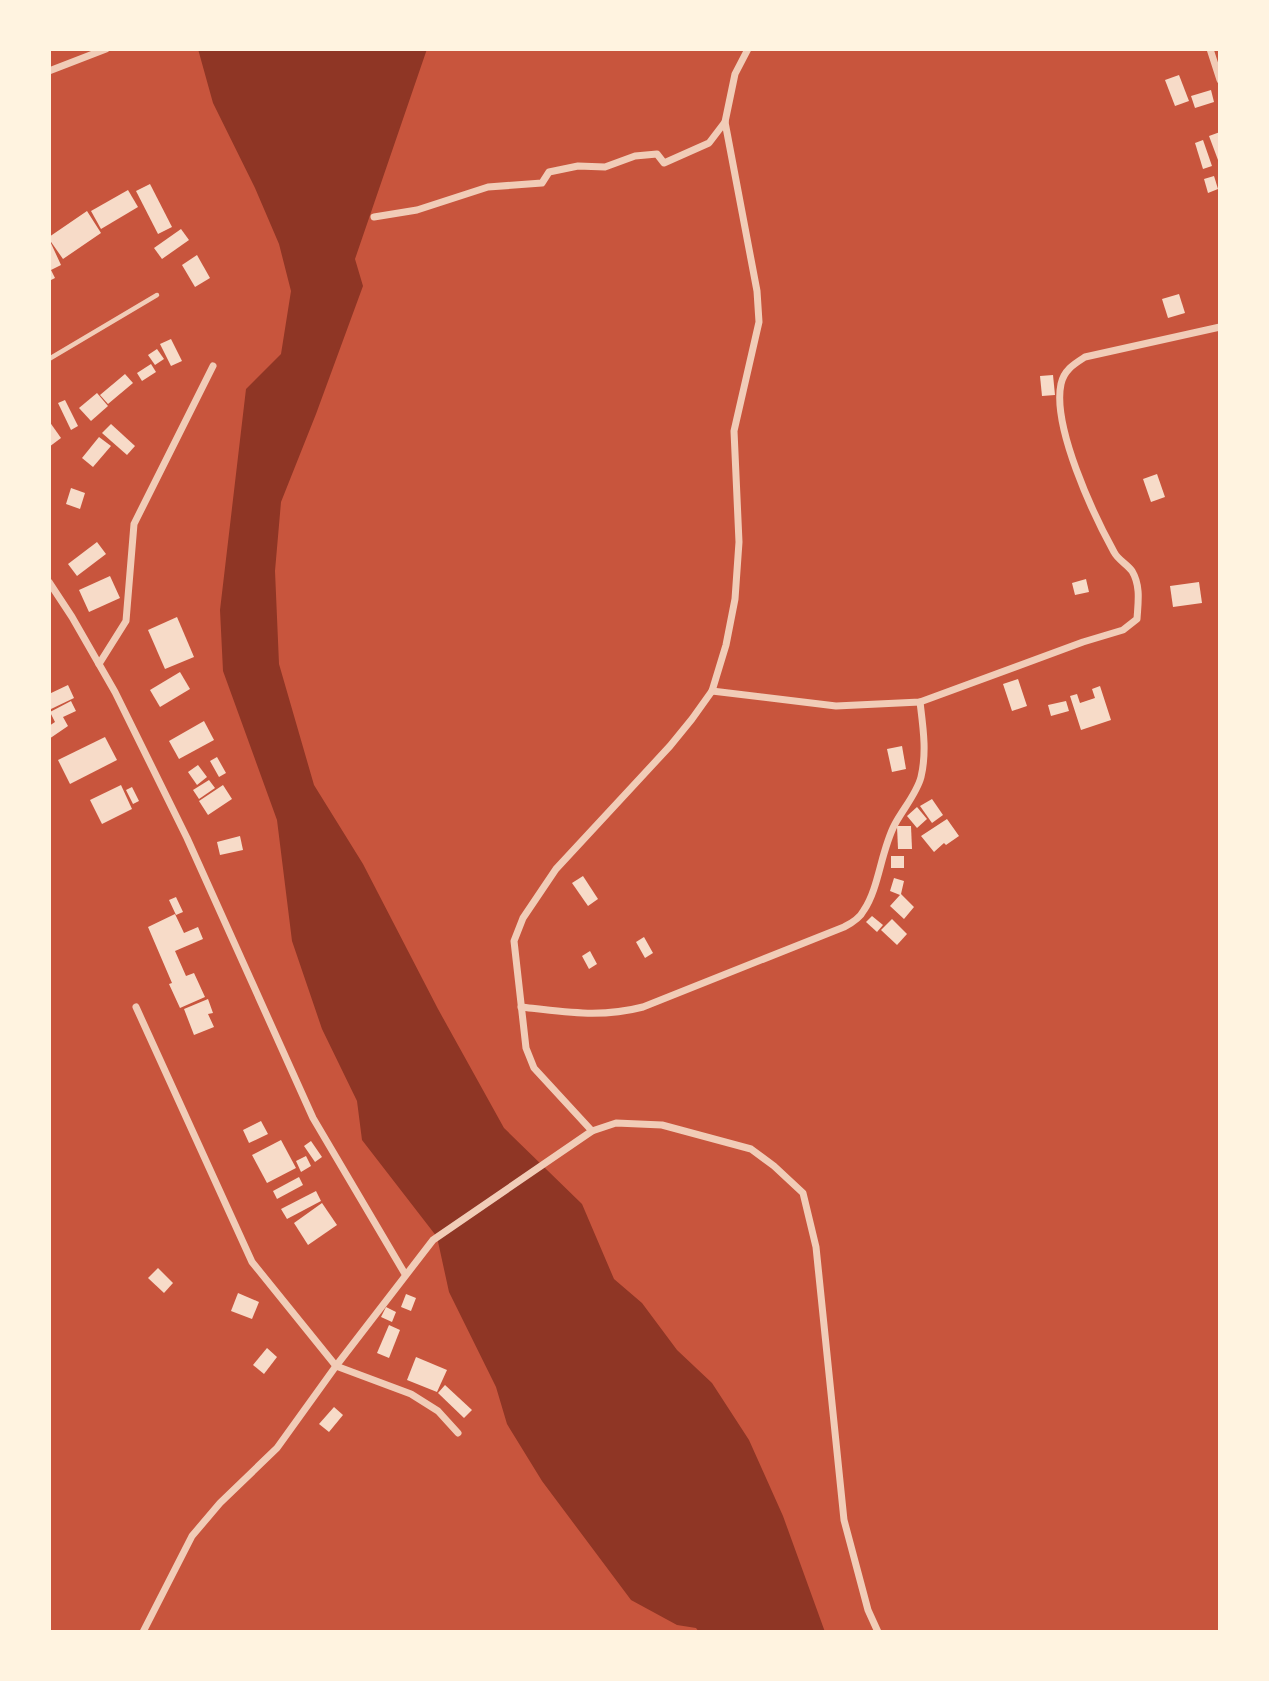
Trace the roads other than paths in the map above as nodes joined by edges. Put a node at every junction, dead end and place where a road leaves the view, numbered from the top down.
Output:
1 (106, 49) edge
2 (748, 49) edge
3 (1210, 49) edge
4 (49, 71) edge
5 (1220, 80) edge
6 (725, 122) junction
7 (374, 217) dead end
8 (157, 295) dead end
9 (1220, 327) edge
10 (49, 359) edge
11 (213, 366) dead end
12 (49, 582) edge
13 (99, 664) junction
14 (712, 691) junction
15 (920, 702) junction
16 (136, 1007) dead end
17 (521, 1007) junction
18 (592, 1131) junction
19 (405, 1275) junction
20 (336, 1366) junction
21 (458, 1433) dead end
22 (143, 1632) edge
23 (878, 1632) edge

1 - 4 street
2 - 6 street
3 - 5 street
6 - 7 street
6 - 14 street
8 - 10 lane
9 - 15 street
11 - 13 street
12 - 13 street
13 - 19 street
14 - 15 street
14 - 17 street
15 - 17 street
16 - 20 street
17 - 18 street
18 - 19 street
18 - 23 street
19 - 20 street
20 - 21 street
20 - 22 street

